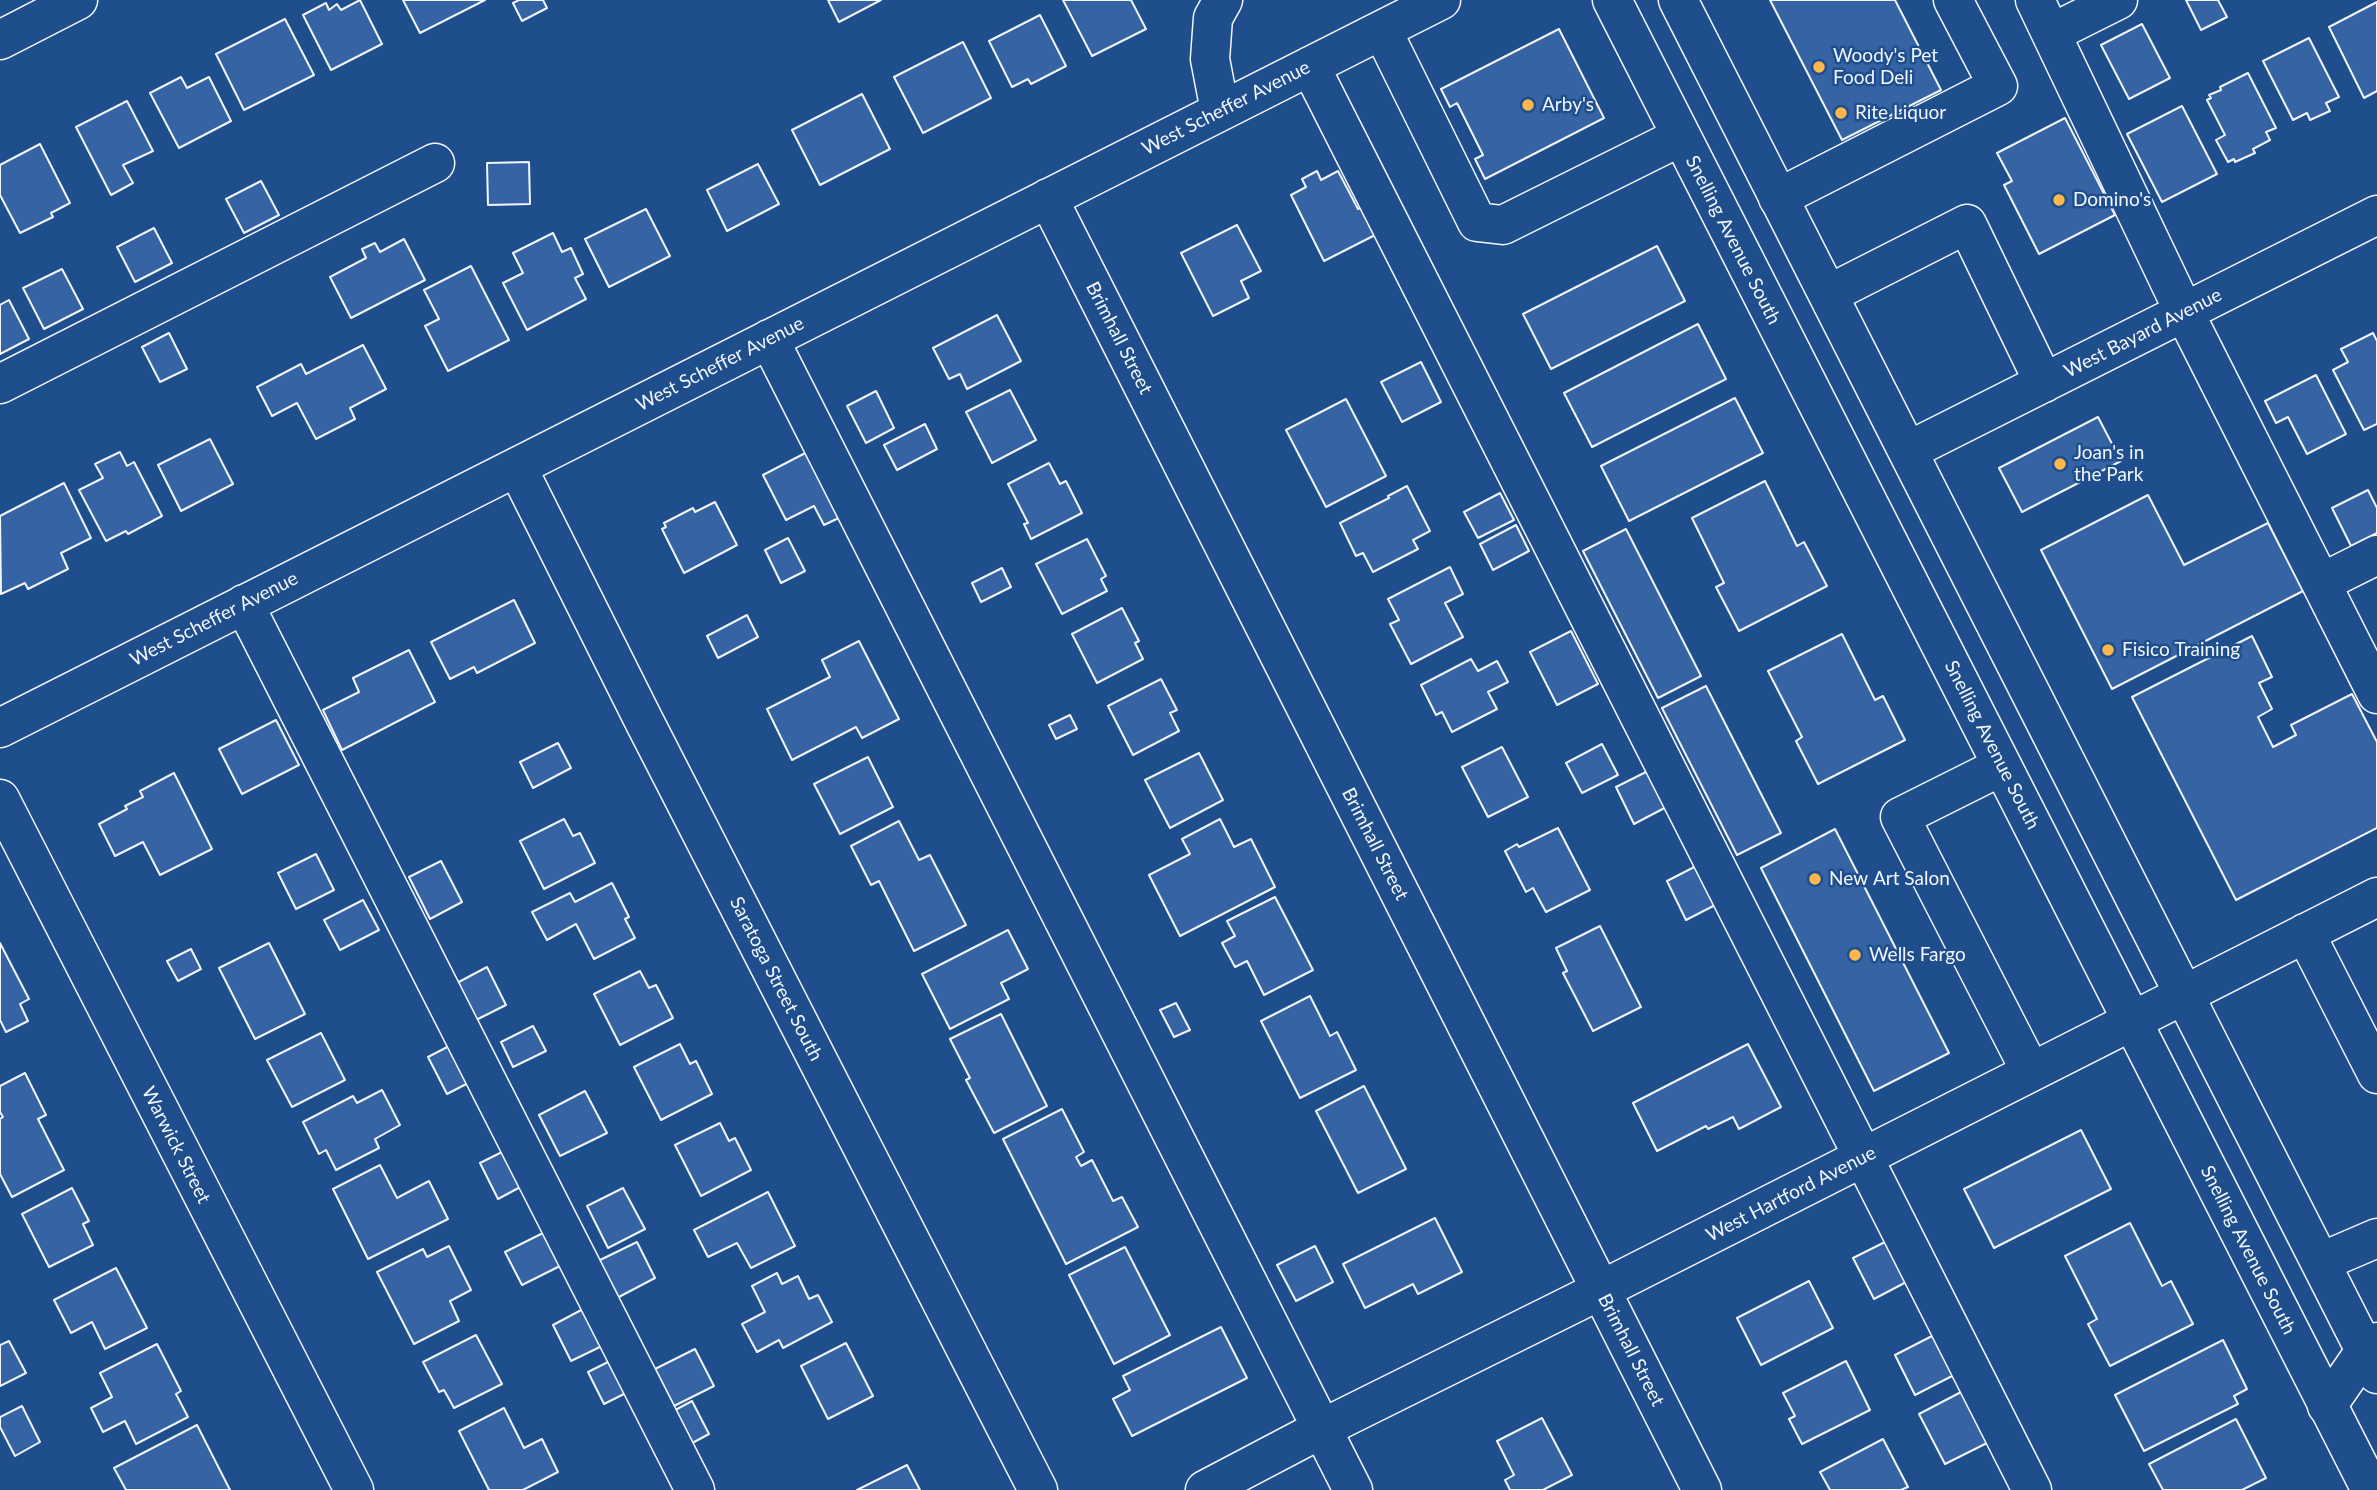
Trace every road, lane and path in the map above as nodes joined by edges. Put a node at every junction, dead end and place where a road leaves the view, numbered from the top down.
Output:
1 (78, 0) edge
2 (1223, 0) edge
3 (1441, 0) edge
4 (1612, 0) edge
5 (1678, 0) edge
6 (1953, 0) edge
7 (2118, 0) edge
8 (2044, 17) edge
9 (1382, 30) junction
10 (0, 40) edge
11 (1310, 66) junction
12 (1220, 111) junction
13 (1680, 137) junction
14 (435, 163) dead end
15 (1048, 198) junction
16 (1778, 198) junction
17 (2377, 215) edge
18 (1829, 294) junction
19 (2184, 312) junction
20 (769, 339) junction
21 (2044, 383) junction
22 (0, 384) edge
23 (1908, 451) junction
24 (517, 467) junction
25 (2377, 555) edge
26 (2321, 583) junction
27 (244, 604) junction
28 (2377, 694) edge
29 (0, 728) edge
30 (2002, 766) junction
31 (0, 799) edge
32 (2377, 897) edge
33 (2305, 933) junction
34 (2185, 994) junction
35 (2132, 1021) junction
36 (2031, 1072) junction
37 (2377, 1074) edge
38 (1863, 1157) junction
39 (2377, 1238) edge
40 (2321, 1262) junction
41 (1601, 1290) junction
42 (2373, 1356) edge
43 (2327, 1406) junction
44 (1321, 1429) junction
45 (354, 1490) edge
46 (695, 1490) edge
47 (1038, 1490) edge
48 (1205, 1490) edge
49 (1353, 1490) edge
50 (1702, 1490) edge
51 (2032, 1490) edge
52 (2371, 1490) edge

1 - 10 street
2 - 12 street
3 - 9 street, West Scheffer Avenue
4 - 13 street, Snelling Avenue South
5 - 16 street
6 - 16 street
7 - 8 street
8 - 19 street
9 - 11 street, West Scheffer Avenue
9 - 13 street
11 - 12 street, West Scheffer Avenue
11 - 38 street
12 - 15 street, West Scheffer Avenue
13 - 30 street, Snelling Avenue South
14 - 22 street
15 - 20 street, West Scheffer Avenue
15 - 41 street, Brimhall Street
16 - 18 street
17 - 19 street, West Bayard Avenue
18 - 21 street
18 - 23 street
19 - 21 street, West Bayard Avenue
19 - 26 street
20 - 24 street, West Scheffer Avenue
20 - 44 street
21 - 23 street, West Bayard Avenue
23 - 34 street
24 - 27 street, West Scheffer Avenue
24 - 47 street, Saratoga Street South
25 - 26 street
26 - 28 street
27 - 29 street, West Scheffer Avenue
27 - 46 street
30 - 35 street, Snelling Avenue South
30 - 36 street
31 - 45 street, Warwick Street
32 - 33 street, West Hartford Avenue
33 - 34 street, West Hartford Avenue
33 - 37 street
34 - 35 street, West Hartford Avenue
34 - 40 street
35 - 36 street, West Hartford Avenue
35 - 43 street, Snelling Avenue South
36 - 38 street, West Hartford Avenue
38 - 41 street, West Hartford Avenue
38 - 51 street
39 - 40 street
40 - 42 street
41 - 44 street, West Hartford Avenue
41 - 50 street, Brimhall Street
42 - 43 street
43 - 52 street, Snelling Avenue South
44 - 48 street, West Hartford Avenue
44 - 49 street

